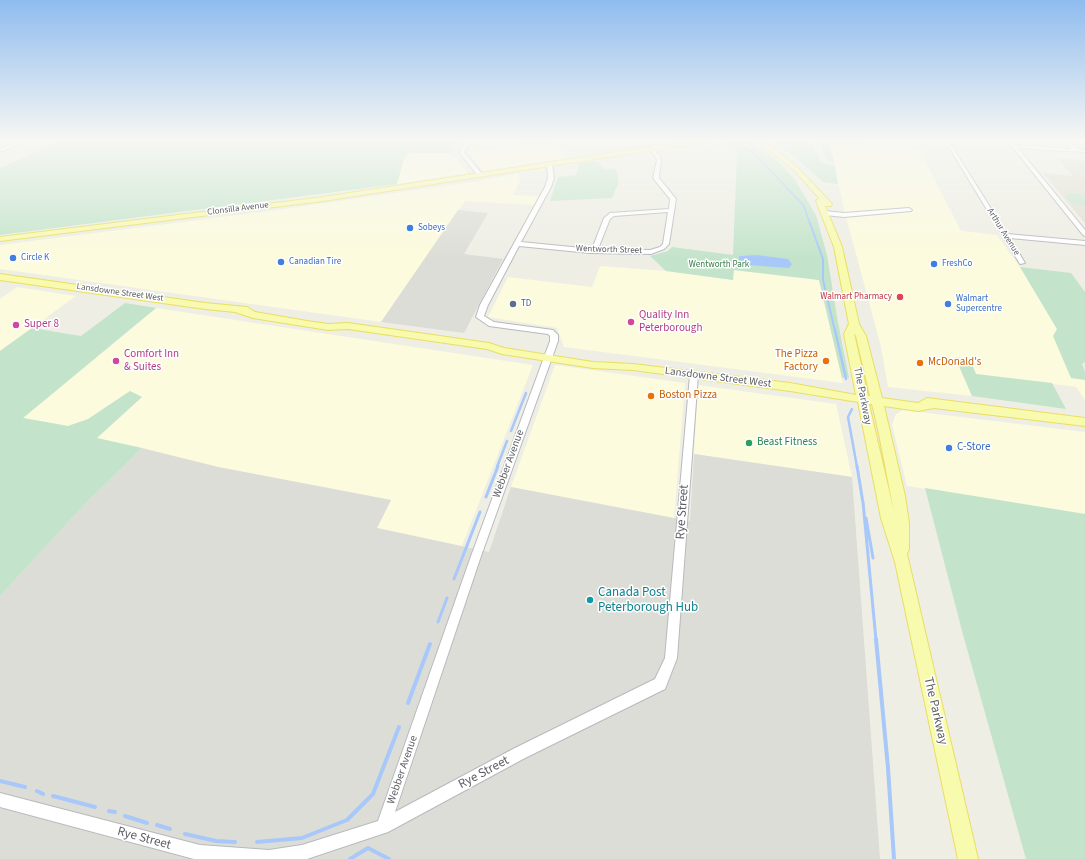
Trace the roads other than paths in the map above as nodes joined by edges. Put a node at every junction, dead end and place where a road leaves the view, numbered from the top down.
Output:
1 (453, 179) edge
2 (552, 179) edge
3 (657, 179) edge
4 (805, 179) edge
5 (970, 179) edge
6 (1041, 179) edge
7 (822, 199) junction
8 (672, 210) junction
9 (909, 210) dead end
10 (825, 213) junction
11 (833, 214) junction
12 (1085, 234) edge
13 (1006, 236) junction
14 (0, 239) edge
15 (1085, 243) edge
16 (518, 244) junction
17 (838, 247) junction
18 (595, 250) junction
19 (1022, 263) dead end
20 (0, 277) edge
21 (549, 355) junction
22 (694, 375) junction
23 (869, 396) junction
24 (1085, 422) edge
25 (0, 800) edge
26 (383, 827) junction
27 (968, 859) edge

1 - 14 main road, Clonsilla Avenue
2 - 16 street, Webber Avenue
3 - 8 street, Wentworth Street
4 - 7 main road, The Parkway
5 - 13 street, Arthur Avenue
6 - 12 street
7 - 10 main road, The Parkway
7 - 11 main road, The Parkway
8 - 18 street
8 - 18 street, Wentworth Street
9 - 11 street
10 - 11 street
10 - 17 main road, The Parkway
11 - 17 main road, The Parkway
13 - 15 street
13 - 19 street, Arthur Avenue
16 - 18 street, Wentworth Street
16 - 21 street, Webber Avenue
17 - 23 main road, The Parkway
20 - 21 main road, Lansdowne Street West
21 - 22 main road, Lansdowne Street West
21 - 26 street, Webber Avenue
22 - 23 main road, Lansdowne Street West
22 - 26 street, Rye Street
23 - 24 main road, Lansdowne Street West
23 - 27 main road, The Parkway
25 - 26 street, Rye Street

